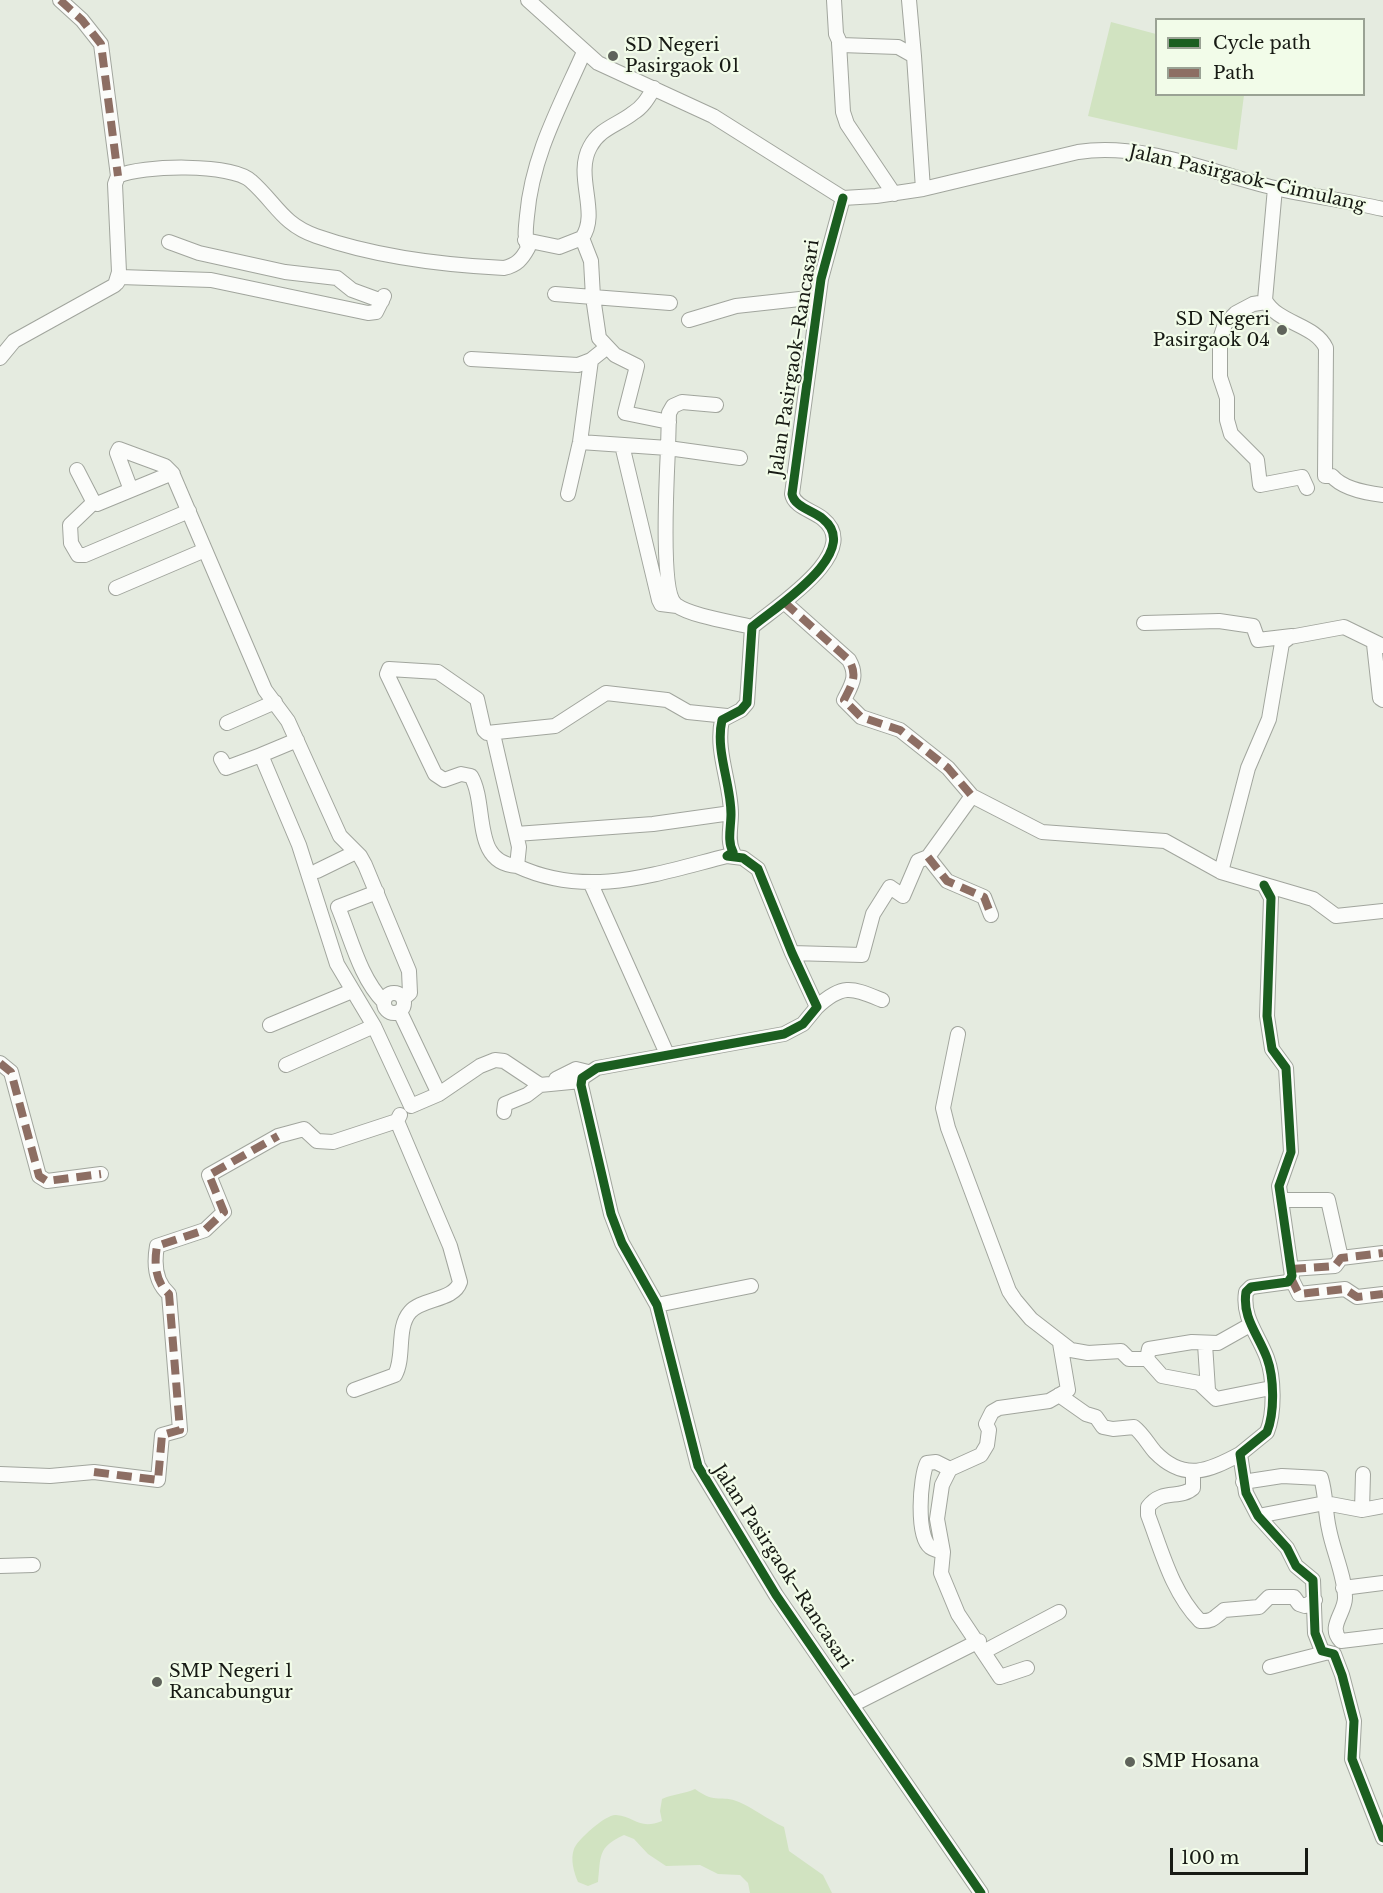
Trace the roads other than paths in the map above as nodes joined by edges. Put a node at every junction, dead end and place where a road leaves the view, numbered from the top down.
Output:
1 (60, 0) edge
2 (528, 0) edge
3 (834, 0) edge
4 (909, 0) edge
5 (839, 43) junction
6 (584, 52) junction
7 (914, 56) junction
8 (654, 88) junction
9 (118, 176) junction
10 (1275, 188) junction
11 (923, 189) junction
12 (894, 194) junction
13 (843, 198) junction
14 (1383, 209) edge
15 (582, 238) junction
16 (525, 240) junction
17 (169, 242) dead end
18 (117, 283) junction
19 (555, 294) dead end
20 (593, 297) junction
21 (818, 297) junction
22 (1266, 302) junction
23 (670, 303) dead end
24 (689, 320) dead end
25 (606, 348) junction
26 (0, 358) edge
27 (471, 359) dead end
28 (591, 360) junction
29 (716, 405) dead end
30 (669, 422) junction
31 (580, 442) junction
32 (622, 445) junction
33 (668, 448) junction
34 (741, 458) dead end
35 (77, 470) dead end
36 (173, 474) junction
37 (1307, 489) dead end
38 (131, 490) junction
39 (568, 494) dead end
40 (1383, 495) edge
41 (94, 502) junction
42 (189, 512) junction
43 (205, 550) junction
44 (116, 588) dead end
45 (784, 602) junction
46 (677, 606) junction
47 (1144, 623) dead end
48 (752, 627) junction
49 (1294, 636) junction
50 (1379, 645) edge
51 (1383, 700) edge
52 (275, 702) junction
53 (727, 716) junction
54 (227, 723) dead end
55 (493, 734) junction
56 (297, 740) junction
57 (261, 755) junction
58 (221, 759) dead end
59 (972, 796) junction
60 (731, 813) junction
61 (516, 834) junction
62 (356, 852) junction
63 (727, 856) junction
64 (928, 857) junction
65 (517, 866) junction
66 (317, 871) dead end
67 (1221, 872) junction
68 (591, 884) junction
69 (1264, 885) junction
70 (377, 892) junction
71 (1383, 911) edge
72 (991, 915) dead end
73 (792, 953) junction
74 (352, 991) junction
75 (882, 1000) dead end
76 (402, 1005) junction
77 (817, 1007) junction
78 (270, 1025) dead end
79 (374, 1026) junction
80 (958, 1034) dead end
81 (667, 1054) junction
82 (0, 1063) edge
83 (286, 1065) dead end
84 (585, 1077) junction
85 (544, 1084) junction
86 (439, 1094) junction
87 (411, 1106) junction
88 (504, 1112) dead end
89 (397, 1121) junction
90 (100, 1174) dead end
91 (1281, 1200) junction
92 (1383, 1253) edge
93 (1341, 1258) junction
94 (1291, 1274) junction
95 (751, 1286) dead end
96 (1383, 1294) edge
97 (657, 1305) junction
98 (1250, 1324) junction
99 (1060, 1343) junction
100 (1205, 1344) junction
101 (1147, 1359) junction
102 (1271, 1388) junction
103 (354, 1390) dead end
104 (1208, 1390) junction
105 (1059, 1395) junction
106 (1240, 1454) junction
107 (950, 1470) junction
108 (1192, 1472) junction
109 (0, 1474) edge
110 (1363, 1474) dead end
111 (1243, 1482) junction
112 (1326, 1503) junction
113 (1383, 1506) edge
114 (1362, 1510) junction
115 (1258, 1515) junction
116 (943, 1552) junction
117 (33, 1565) dead end
118 (0, 1566) edge
119 (1383, 1583) edge
120 (1343, 1588) junction
121 (1315, 1600) junction
122 (1059, 1612) dead end
123 (1383, 1635) edge
124 (982, 1646) junction
125 (1325, 1653) junction
126 (1270, 1667) dead end
127 (1027, 1668) dead end
128 (852, 1705) junction
129 (1383, 1838) edge
130 (981, 1893) edge

1 - 9 street
2 - 6 street
3 - 5 street
4 - 7 street
5 - 7 street
5 - 12 street
6 - 8 street
6 - 16 street
7 - 11 street
8 - 13 street
8 - 15 street
9 - 16 street
9 - 18 street
10 - 11 street, Jalan Pasirgaok–Cimulang
10 - 14 street, Jalan Pasirgaok–Cimulang
10 - 22 street
11 - 12 street, Jalan Pasirgaok–Cimulang
12 - 13 street, Jalan Pasirgaok–Cimulang
13 - 21 street, Jalan Pasirgaok–Rancasari
15 - 16 street
15 - 20 street
17 - 18 street
18 - 26 street
19 - 20 street
20 - 23 street
20 - 25 street
21 - 24 street
21 - 45 street, Jalan Pasirgaok–Rancasari
22 - 37 street
22 - 40 street
25 - 28 street
25 - 30 street
27 - 28 street
28 - 31 street
29 - 30 street
30 - 33 street
31 - 32 street
31 - 39 street
32 - 33 street
32 - 46 street
33 - 34 street
33 - 46 street
35 - 41 street
36 - 38 street
36 - 38 street
36 - 42 street
38 - 41 street
41 - 42 street
42 - 43 street
43 - 44 street
43 - 52 street
45 - 48 street, Jalan Pasirgaok–Rancasari
45 - 59 street
46 - 48 street
47 - 49 street
48 - 53 street
49 - 50 street
49 - 67 street
50 - 51 street
52 - 54 street
52 - 56 street
53 - 55 street
53 - 60 street
55 - 61 street
55 - 65 street
56 - 57 street
56 - 62 street
57 - 58 street
57 - 74 street
59 - 64 street
59 - 67 street
60 - 61 street
60 - 63 street
61 - 65 street
62 - 66 street
62 - 70 street
63 - 68 street
63 - 73 street
64 - 72 street
64 - 73 street
65 - 68 street
67 - 69 street
68 - 81 street
69 - 71 street
69 - 91 street
70 - 76 street
70 - 76 street
73 - 77 street
74 - 78 street
74 - 79 street
75 - 77 street
76 - 86 street
77 - 81 street
79 - 83 street
79 - 87 street
80 - 99 street
81 - 84 street
82 - 90 street
84 - 85 street
84 - 97 street, Jalan Pasirgaok–Rancasari
85 - 86 street
85 - 88 street
86 - 87 street
87 - 89 street
89 - 103 street
89 - 109 street
91 - 93 street
91 - 94 street
92 - 93 street
93 - 94 street
94 - 96 street
94 - 98 street
95 - 97 street
97 - 128 street, Jalan Pasirgaok–Rancasari
98 - 100 street
98 - 102 street
99 - 101 street
99 - 105 street
100 - 101 street
100 - 104 street
101 - 104 street
102 - 104 street
102 - 106 street
105 - 107 street
105 - 108 street
106 - 108 street
106 - 111 street
107 - 116 street
107 - 116 street
108 - 121 street
110 - 114 street
111 - 112 street
111 - 115 street
112 - 114 street
112 - 115 street
112 - 120 street
113 - 114 street
115 - 121 street
116 - 124 street
117 - 118 street
119 - 120 street
120 - 123 street
121 - 125 street
122 - 124 street
124 - 127 street
124 - 128 street
125 - 126 street
125 - 129 street
128 - 130 street, Jalan Pasirgaok–Rancasari

